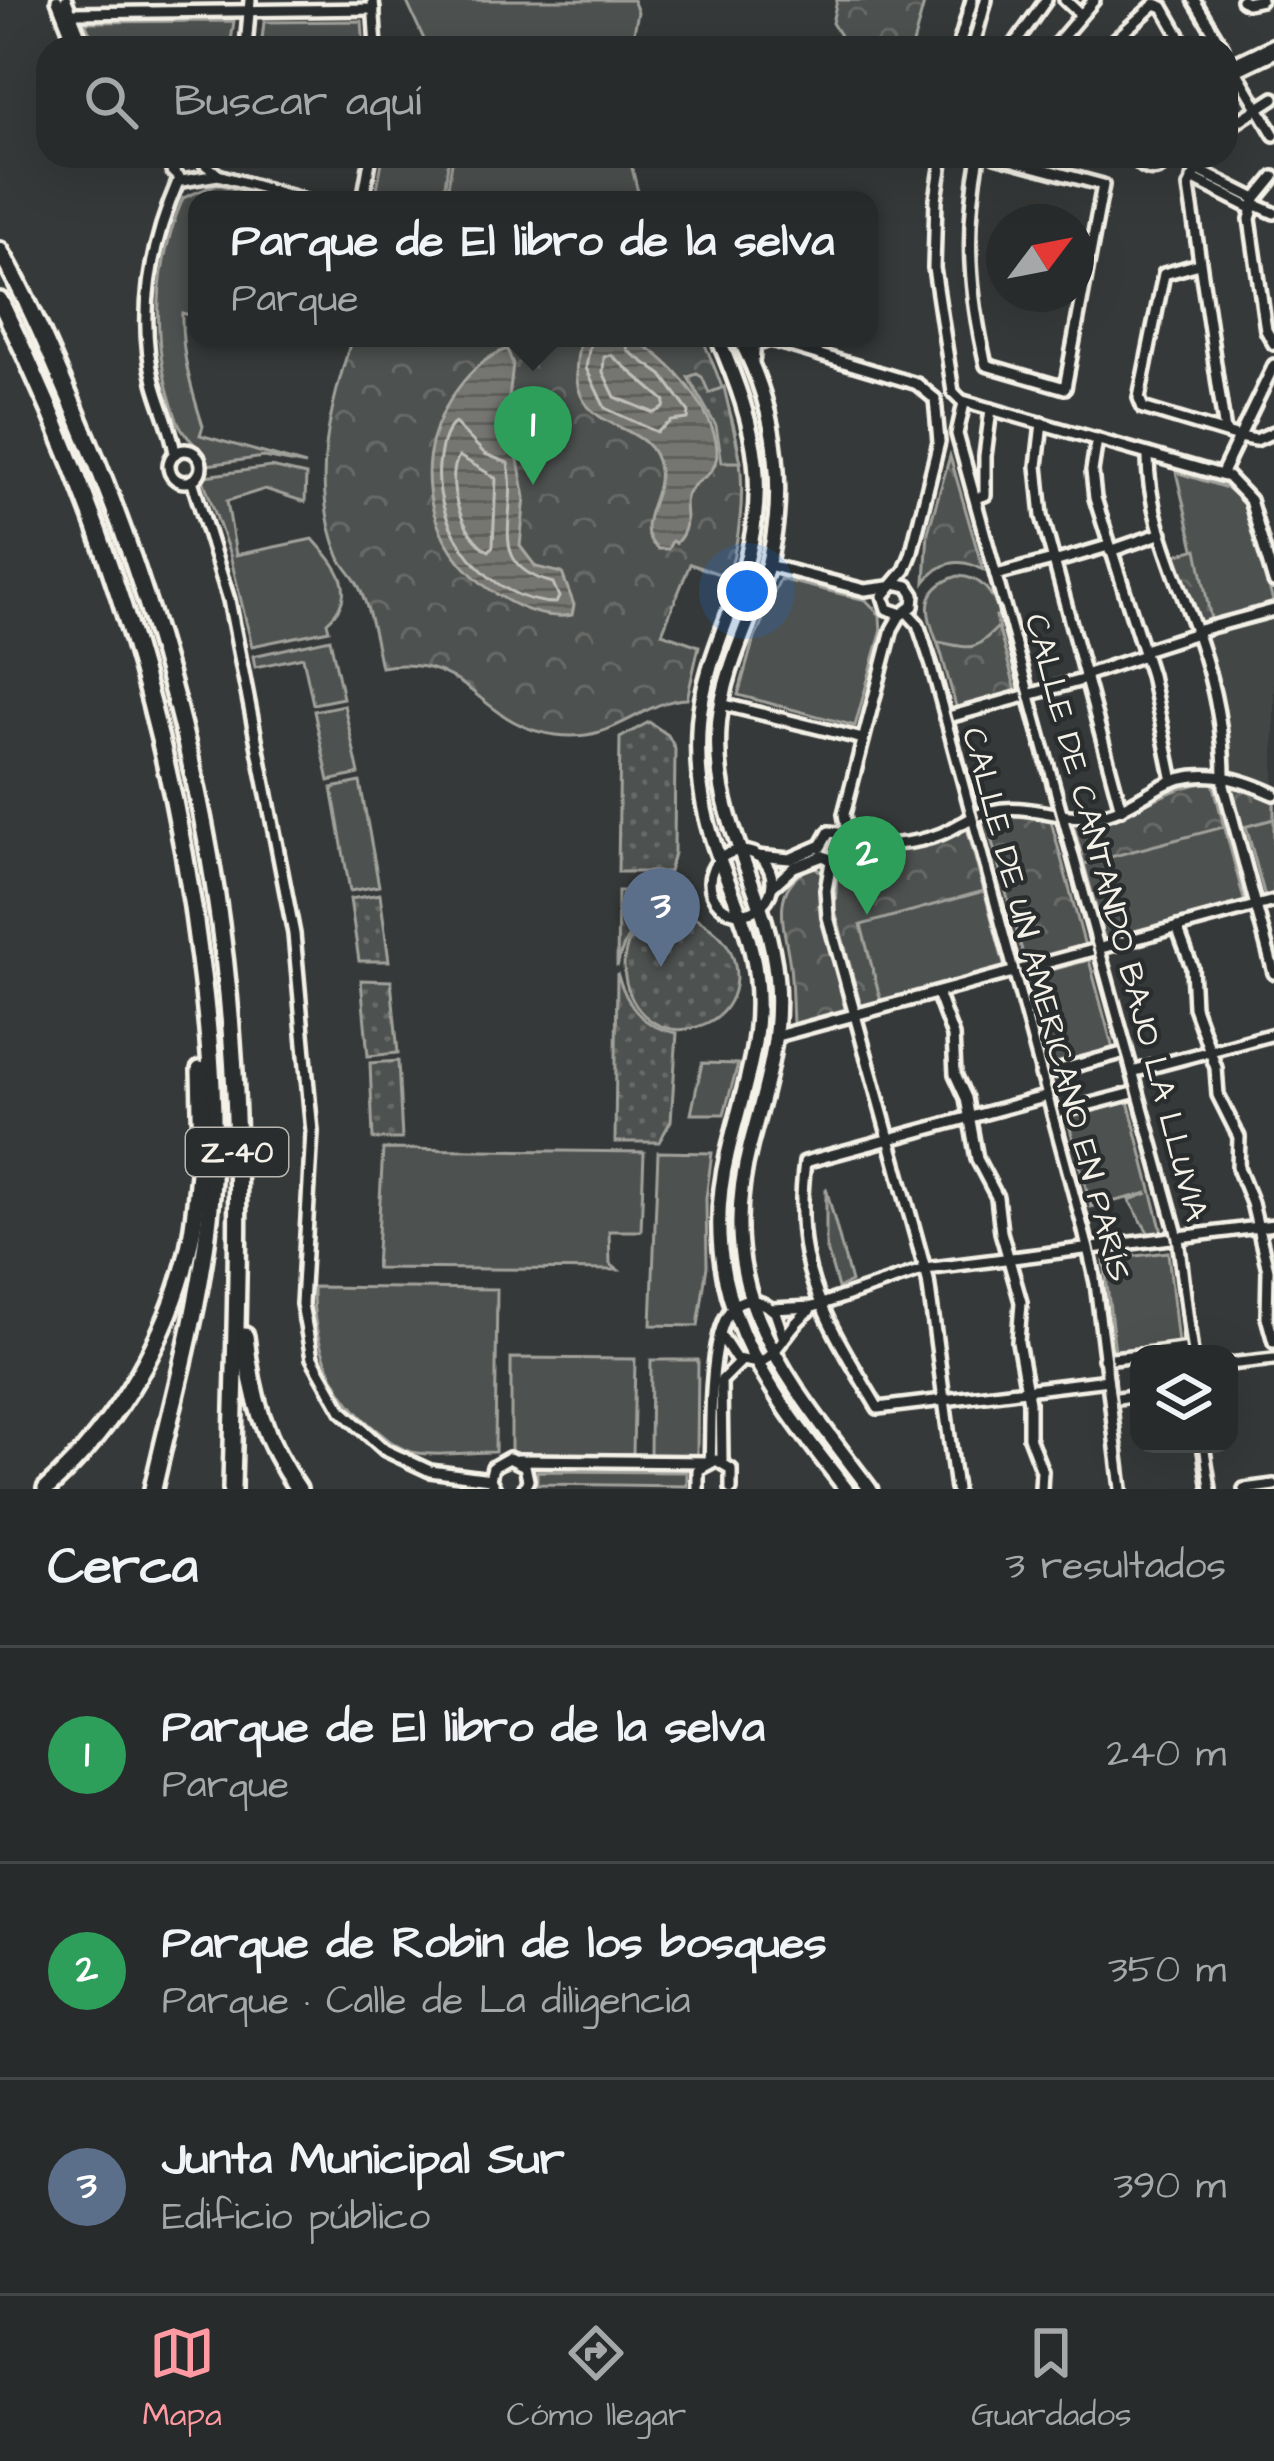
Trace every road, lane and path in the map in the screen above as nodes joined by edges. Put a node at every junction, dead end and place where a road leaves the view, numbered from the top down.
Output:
1 (57, 0) edge
2 (66, 0) edge
3 (1046, 0) edge
4 (1065, 0) edge
5 (1094, 0) edge
6 (1194, 0) edge
7 (1242, 0) edge
8 (1261, 0) edge
9 (972, 3) edge
10 (373, 4) edge
11 (142, 5) edge
12 (250, 5) edge
13 (985, 5) edge
14 (70, 13) junction
15 (1080, 14) junction
16 (71, 36) edge
17 (80, 36) edge
18 (247, 36) edge
19 (375, 36) edge
20 (962, 36) edge
21 (976, 36) edge
22 (1020, 36) edge
23 (1063, 36) edge
24 (1118, 36) edge
25 (1179, 36) edge
26 (1216, 36) edge
27 (1274, 44) edge
28 (1274, 53) edge
29 (1238, 66) edge
30 (1238, 68) edge
31 (1238, 79) edge
32 (1274, 98) edge
33 (1256, 106) junction
34 (1238, 120) edge
35 (1274, 136) edge
36 (175, 168) edge
37 (202, 168) edge
38 (211, 168) edge
39 (942, 168) edge
40 (977, 168) edge
41 (1042, 168) edge
42 (1184, 168) edge
43 (1197, 168) edge
44 (1194, 173) junction
45 (218, 175) junction
46 (200, 177) junction
47 (1274, 177) edge
48 (179, 179) junction
49 (273, 191) edge
50 (1254, 204) junction
51 (1274, 213) edge
52 (0, 251) edge
53 (1199, 264) junction
54 (0, 302) edge
55 (1274, 344) edge
56 (723, 347) edge
57 (744, 347) edge
58 (753, 347) edge
59 (793, 347) edge
60 (1274, 365) edge
61 (753, 366) junction
62 (953, 392) junction
63 (935, 399) junction
64 (963, 401) junction
65 (991, 409) junction
66 (940, 420) junction
67 (957, 420) junction
68 (1042, 423) junction
69 (1225, 432) junction
70 (1274, 432) edge
71 (1239, 437) junction
72 (1097, 439) junction
73 (175, 454) junction
74 (1148, 454) junction
75 (1220, 475) junction
76 (192, 480) junction
77 (976, 498) junction
78 (1162, 533) junction
79 (1109, 549) junction
80 (1054, 561) junction
81 (767, 565) junction
82 (996, 575) junction
83 (1274, 582) edge
84 (892, 585) junction
85 (1274, 610) edge
86 (903, 613) junction
87 (1196, 632) junction
88 (1144, 653) junction
89 (1086, 677) junction
90 (1030, 695) junction
91 (722, 704) junction
92 (945, 718) junction
93 (863, 739) junction
94 (1224, 776) junction
95 (1173, 781) junction
96 (1274, 794) edge
97 (1121, 809) junction
98 (1062, 815) junction
99 (202, 817) junction
100 (972, 818) junction
101 (181, 828) junction
102 (847, 837) junction
103 (737, 851) junction
104 (824, 855) junction
105 (757, 856) junction
106 (720, 861) junction
107 (771, 888) junction
108 (1274, 901) edge
109 (760, 906) junction
110 (1256, 906) junction
111 (742, 913) junction
112 (1178, 927) junction
113 (1100, 949) junction
114 (1014, 972) junction
115 (1274, 973) edge
116 (937, 993) junction
117 (855, 1016) junction
118 (1274, 1034) edge
119 (777, 1036) junction
120 (1210, 1051) junction
121 (1126, 1052) junction
122 (1132, 1072) junction
123 (1041, 1076) junction
124 (1137, 1092) junction
125 (1048, 1096) junction
126 (1053, 1114) junction
127 (970, 1116) junction
128 (203, 1131) junction
129 (888, 1138) junction
130 (1274, 1225) edge
131 (1258, 1227) junction
132 (1178, 1238) junction
133 (1088, 1249) junction
134 (1008, 1259) junction
135 (925, 1269) junction
136 (752, 1302) junction
137 (816, 1306) junction
138 (733, 1309) junction
139 (772, 1309) junction
140 (720, 1333) junction
141 (244, 1336) junction
142 (783, 1336) junction
143 (1274, 1342) edge
144 (1190, 1345) edge
145 (773, 1354) junction
146 (1130, 1356) edge
147 (1274, 1358) edge
148 (1104, 1359) junction
149 (748, 1363) junction
150 (1238, 1363) edge
151 (1108, 1380) junction
152 (1028, 1389) junction
153 (1130, 1396) edge
154 (1111, 1399) junction
155 (945, 1400) junction
156 (1204, 1453) edge
157 (518, 1460) junction
158 (712, 1462) junction
159 (492, 1484) edge
160 (1274, 1485) edge
161 (46, 1489) edge
162 (143, 1489) edge
163 (153, 1489) edge
164 (236, 1489) edge
165 (298, 1489) edge
166 (524, 1489) edge
167 (698, 1489) edge
168 (731, 1489) edge
169 (846, 1489) edge
170 (870, 1489) edge
171 (956, 1489) edge
172 (1041, 1489) edge
173 (1121, 1489) edge
174 (1210, 1489) edge
175 (1244, 1489) edge

1 - 16 street
2 - 14 street
3 - 22 street
4 - 15 street
5 - 15 street
6 - 26 street
7 - 8 street
9 - 13 street
9 - 20 street
10 - 12 street
10 - 19 street
11 - 12 street
11 - 14 street
12 - 18 street
13 - 21 street
14 - 17 street
15 - 23 street
24 - 25 street
27 - 29 street
28 - 30 street
31 - 33 street
32 - 33 street
33 - 34 street
33 - 35 street
36 - 48 street
37 - 46 street
38 - 45 street
39 - 62 street
40 - 41 street
42 - 44 street
43 - 44 street
44 - 50 street
44 - 53 street
45 - 46 street
45 - 49 street
46 - 48 street
47 - 50 street
48 - 73 street
50 - 51 street
50 - 55 street
52 - 99 highway, Z-40
53 - 69 street
53 - 69 street
54 - 101 highway, Z-40
56 - 106 main road
57 - 61 main road
58 - 61 main road
59 - 63 street
60 - 71 street
61 - 81 main road
62 - 63 street
62 - 64 street
63 - 66 street
64 - 65 street
64 - 67 street
65 - 68 street
65 - 77 street, CALLE DE CANTANDO BAJO LA LLUVIA
66 - 67 street
66 - 84 street
67 - 77 street, CALLE DE CANTANDO BAJO LA LLUVIA
68 - 72 street
68 - 80 street
69 - 71 street
70 - 71 street
71 - 75 street
72 - 74 street
72 - 79 street
73 - 76 street
73 - 76 street
74 - 75 street
74 - 78 street
75 - 83 street
76 - 159 street
77 - 82 street, CALLE DE CANTANDO BAJO LA LLUVIA
78 - 79 street
78 - 87 street
79 - 80 street
79 - 88 street
80 - 82 street
80 - 89 street
81 - 84 street
81 - 91 main road
82 - 90 street, CALLE DE CANTANDO BAJO LA LLUVIA
84 - 86 street
84 - 86 street
85 - 87 street
86 - 92 street, CALLE DE UN AMERICANO EN PARÍS
86 - 93 street
87 - 88 street
87 - 94 street
88 - 89 street
88 - 95 street
89 - 90 street
89 - 97 street
90 - 92 street
90 - 98 street, CALLE DE CANTANDO BAJO LA LLUVIA
91 - 93 street
91 - 103 main road
92 - 100 street, CALLE DE UN AMERICANO EN PARÍS
93 - 102 street
94 - 95 street
94 - 96 street
94 - 110 street
95 - 97 street
97 - 98 street
98 - 100 street
98 - 113 street, CALLE DE CANTANDO BAJO LA LLUVIA
99 - 141 highway
99 - 164 highway, Z-40
100 - 102 street
100 - 114 street, CALLE DE UN AMERICANO EN PARÍS
101 - 128 highway
101 - 163 highway, Z-40
102 - 104 street
102 - 104 street
103 - 105 street
103 - 106 street
103 - 109 main road
104 - 105 street
104 - 107 street
104 - 117 street
105 - 107 street
106 - 111 main road
107 - 109 street
108 - 110 street
109 - 111 street
109 - 119 main road
110 - 112 street
110 - 115 street
111 - 138 main road
112 - 113 street
112 - 120 street
113 - 114 street
113 - 121 street, CALLE DE CANTANDO BAJO LA LLUVIA
114 - 116 street
114 - 123 street, CALLE DE UN AMERICANO EN PARÍS
116 - 117 street
116 - 127 street
117 - 119 street
117 - 129 street
118 - 120 street
119 - 136 main road
120 - 122 street
120 - 131 street
121 - 122 street, CALLE DE CANTANDO BAJO LA LLUVIA
121 - 123 street
122 - 124 street, CALLE DE CANTANDO BAJO LA LLUVIA
123 - 125 street, CALLE DE UN AMERICANO EN PARÍS
124 - 126 street
124 - 132 street, CALLE DE CANTANDO BAJO LA LLUVIA
125 - 126 street, CALLE DE UN AMERICANO EN PARÍS
125 - 127 street
126 - 133 street, CALLE DE UN AMERICANO EN PARÍS
127 - 129 street
127 - 134 street
128 - 161 highway
128 - 162 highway
129 - 135 street
129 - 137 street
130 - 131 street
131 - 132 street
131 - 143 street
132 - 133 street
132 - 144 street, CALLE DE CANTANDO BAJO LA LLUVIA
133 - 134 street
133 - 148 street, CALLE DE UN AMERICANO EN PARÍS
134 - 135 street
134 - 152 street
135 - 137 street
135 - 155 street
136 - 138 street
136 - 139 street
136 - 145 main road
137 - 139 street
137 - 142 street
137 - 155 street
138 - 140 street
138 - 149 main road
139 - 142 street
140 - 149 street
140 - 158 street
141 - 164 highway
141 - 165 highway
142 - 145 street
145 - 149 street
145 - 170 main road
146 - 148 street
147 - 150 street
148 - 151 street, CALLE DE UN AMERICANO EN PARÍS
149 - 158 street
149 - 169 main road
151 - 152 street
151 - 154 street, CALLE DE UN AMERICANO EN PARÍS
152 - 155 street
152 - 172 street
153 - 154 street
154 - 173 street, CALLE DE UN AMERICANO EN PARÍS
155 - 171 street
156 - 174 street
157 - 158 street
157 - 159 street
157 - 166 street
158 - 167 street
158 - 168 street
160 - 175 street

